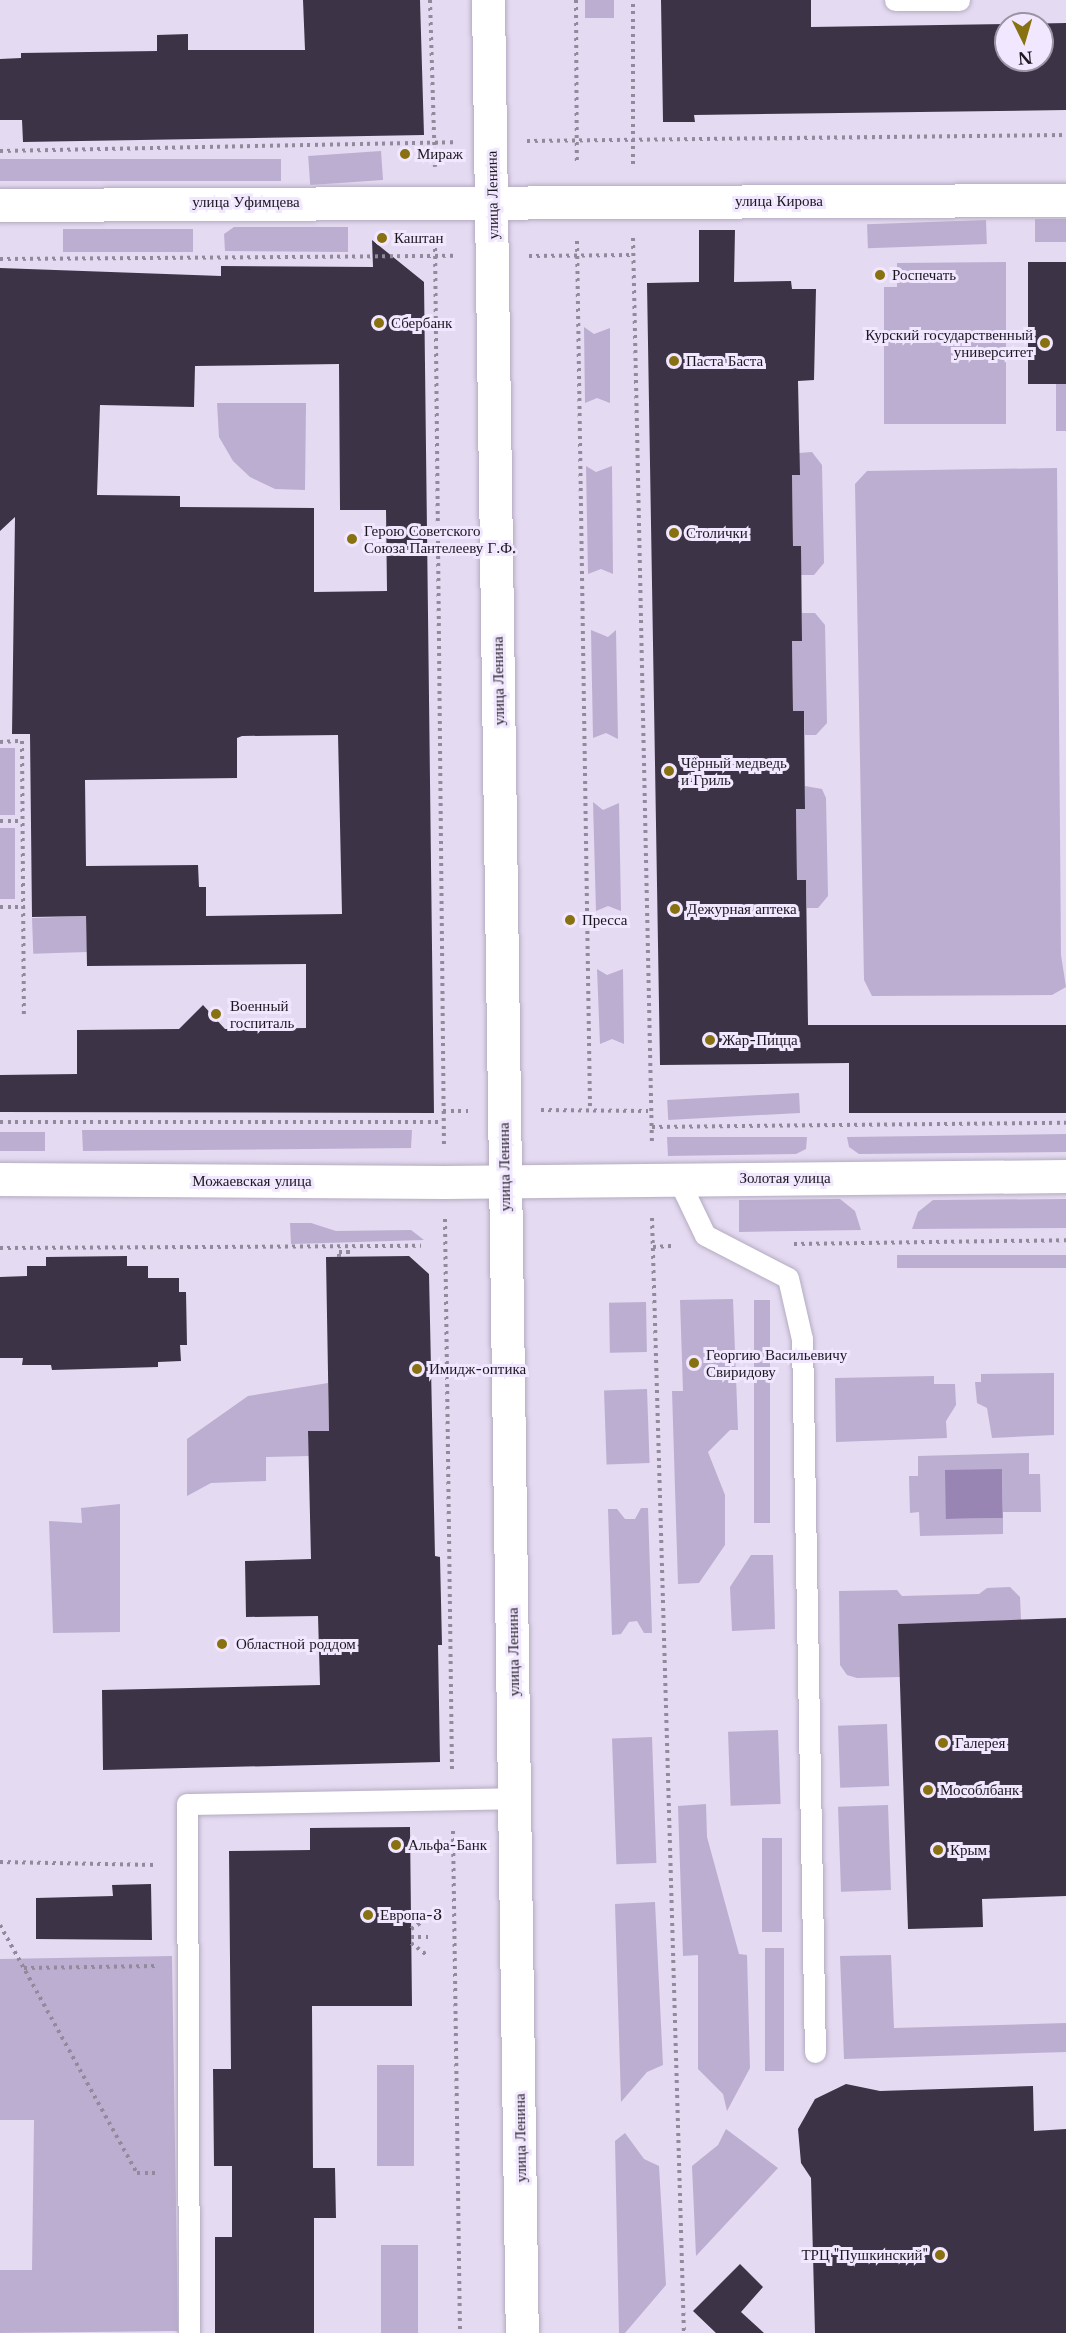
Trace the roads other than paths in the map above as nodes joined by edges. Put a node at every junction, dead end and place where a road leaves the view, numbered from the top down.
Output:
1 (488, 0) edge
2 (894, 0) edge
3 (959, 0) edge
4 (1066, 200) edge
5 (493, 202) junction
6 (0, 205) edge
7 (1066, 1176) edge
8 (0, 1179) edge
9 (678, 1179) junction
10 (504, 1180) junction
11 (516, 1798) junction
12 (815, 2052) dead end
13 (189, 2333) edge
14 (522, 2333) edge

1 - 5 main road, улица Ленина
2 - 3 lane
4 - 5 main road, улица Кирова
5 - 6 main road, улица Уфимцева
5 - 10 main road, улица Ленина
7 - 9 main road, Золотая улица
8 - 10 main road, Можаевская улица
9 - 10 main road, Золотая улица
9 - 12 lane
10 - 11 main road, улица Ленина
11 - 13 lane
11 - 14 main road, улица Ленина

